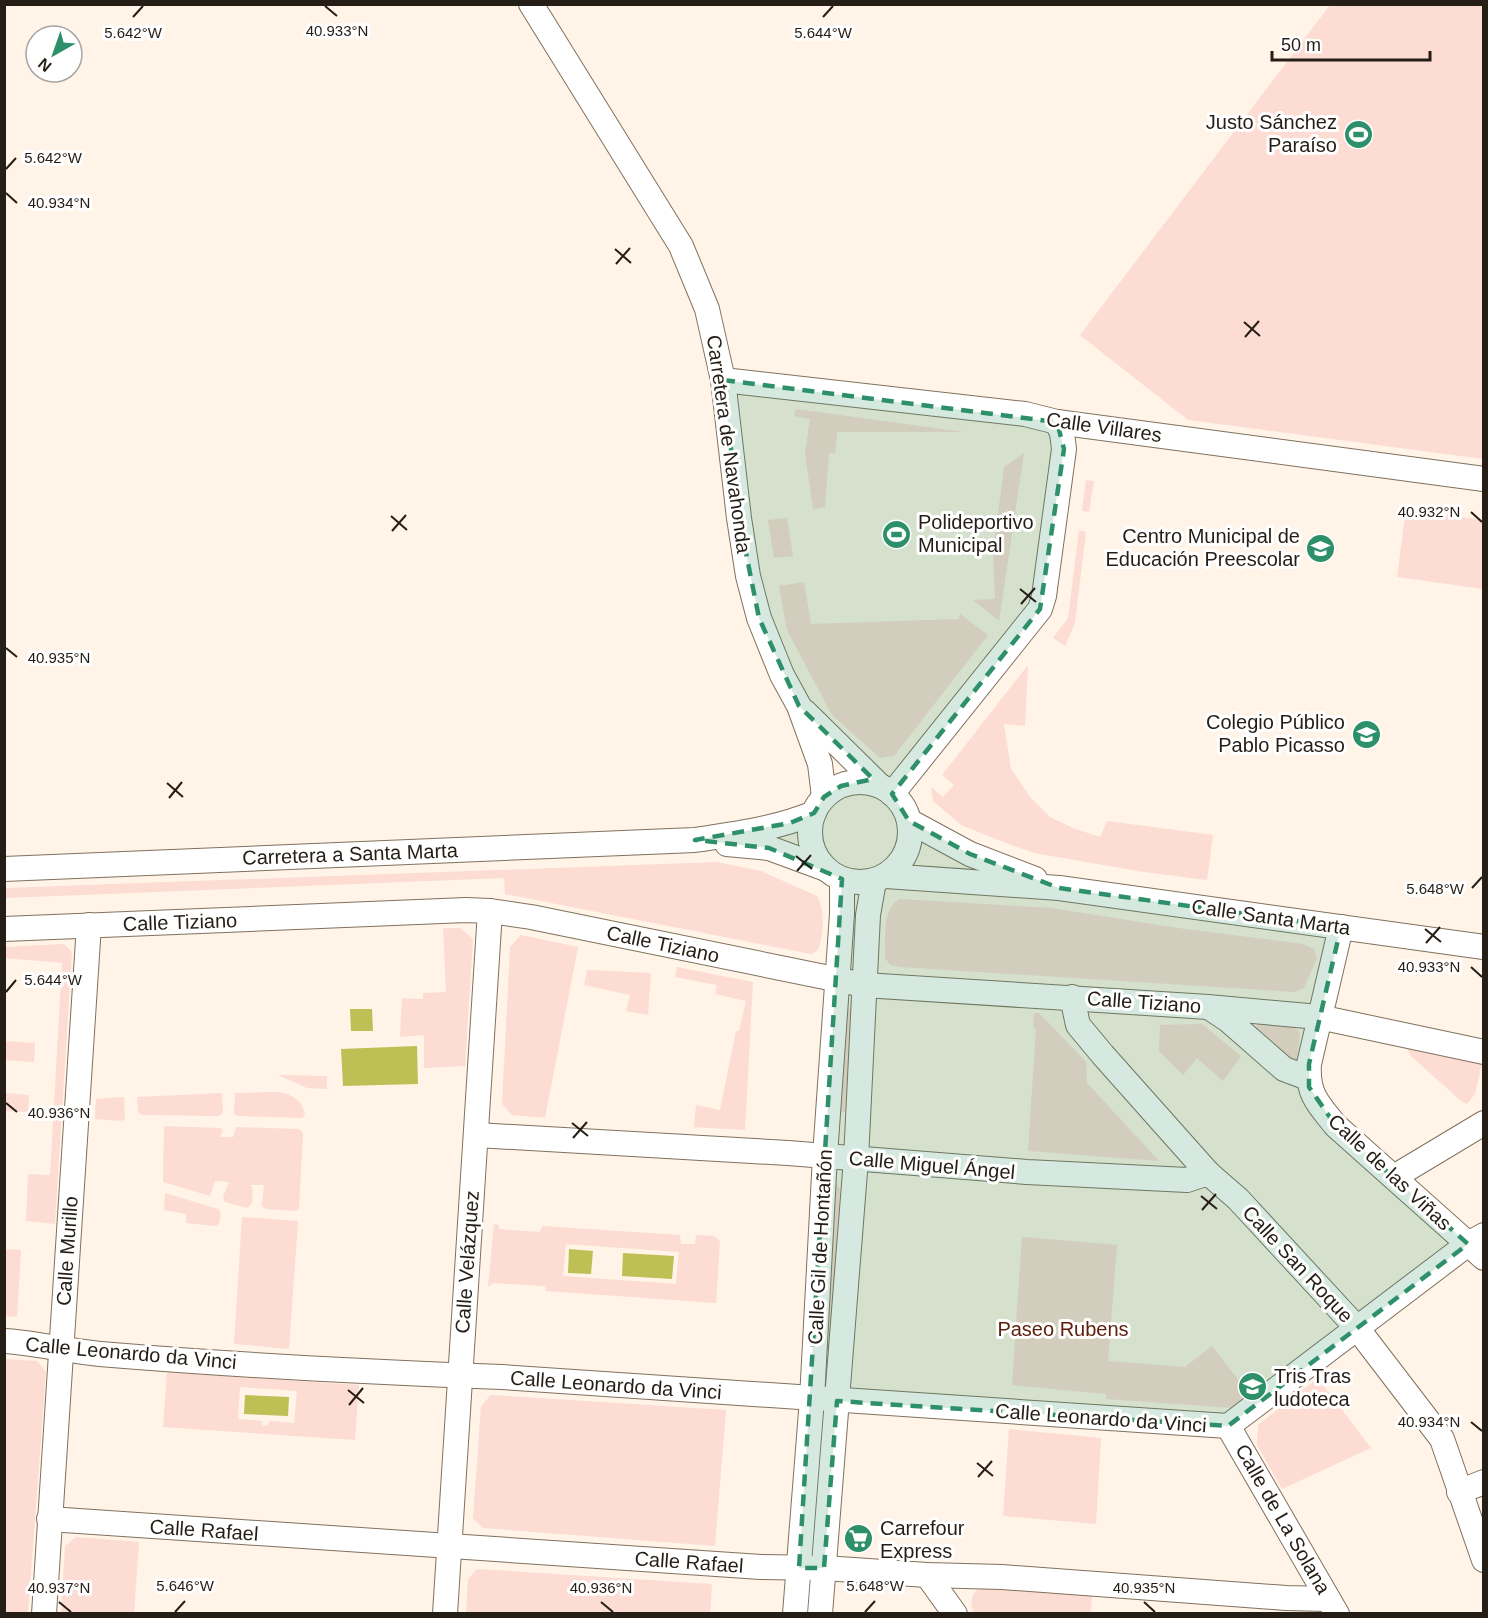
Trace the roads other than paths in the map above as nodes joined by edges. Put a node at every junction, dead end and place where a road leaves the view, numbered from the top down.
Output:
1 (531, 4) edge
2 (723, 380) junction
3 (1057, 422) junction
4 (1484, 479) edge
5 (799, 706) junction
6 (886, 790) junction
7 (819, 805) junction
8 (909, 821) junction
9 (694, 840) junction
10 (4, 869) edge
11 (834, 874) junction
12 (880, 878) junction
13 (1059, 888) junction
14 (490, 911) junction
15 (89, 925) junction
16 (1341, 927) junction
17 (4, 929) edge
18 (1484, 947) edge
19 (837, 980) junction
20 (864, 985) junction
21 (1072, 997) junction
22 (1208, 1007) junction
23 (1319, 1017) junction
24 (1484, 1052) edge
25 (1308, 1078) junction
26 (1484, 1123) edge
27 (476, 1135) junction
28 (825, 1156) junction
29 (856, 1159) junction
30 (1208, 1173) junction
31 (1394, 1177) junction
32 (1478, 1246) edge
33 (1357, 1328) junction
34 (4, 1341) edge
35 (61, 1349) junction
36 (459, 1375) junction
37 (812, 1398) junction
38 (837, 1401) junction
39 (1228, 1426) junction
40 (1484, 1482) edge
41 (1459, 1492) junction
42 (49, 1519) junction
43 (448, 1547) junction
44 (1484, 1560) edge
45 (799, 1568) junction
46 (824, 1568) junction
47 (927, 1575) junction
48 (1333, 1606) edge
49 (44, 1614) edge
50 (445, 1614) edge
51 (795, 1614) edge
52 (820, 1614) edge
53 (955, 1614) edge

1 - 2 street, Carretera de Navahonda
2 - 3 street, Calle Villares
2 - 5 street, Carretera de Navahonda
3 - 4 street, Calle Villares
3 - 6 street
5 - 6 street, Carretera de Navahonda
5 - 7 street, Carretera de Navahonda
6 - 7 street
6 - 8 street
7 - 9 street, Carretera a Santa Marta
7 - 11 street
8 - 12 street
8 - 13 street, Calle Santa Marta
9 - 10 street, Carretera a Santa Marta
9 - 11 street, Carretera a Santa Marta
11 - 12 street
11 - 19 street, Calle Gil de Hontañón
12 - 13 street, Calle Santa Marta
12 - 20 street, Calle Gil de Hontañón
13 - 16 street, Calle Santa Marta
14 - 15 street, Calle Tiziano
14 - 19 street, Calle Tiziano
14 - 27 street, Calle Velázquez
15 - 17 street, Calle Tiziano
15 - 35 street, Calle Murillo
16 - 18 street, Calle Santa Marta
16 - 23 street
19 - 20 street, Calle Tiziano
19 - 28 street, Calle Gil de Hontañón
20 - 21 street, Calle Tiziano
20 - 29 street, Calle Gil de Hontañón
21 - 22 street, Calle Tiziano
21 - 30 street, Calle San Roque
22 - 23 street, Calle Tiziano
22 - 25 street
23 - 24 street, Calle Tiziano
23 - 25 street
25 - 31 street, Calle de las Viñas
26 - 31 street
27 - 28 street, Calle Miguel Ángel
27 - 36 street, Calle Velázquez
28 - 29 street, Calle Miguel Ángel
28 - 37 street, Calle Gil de Hontañón
29 - 30 street, Calle Miguel Ángel
29 - 38 street, Calle Gil de Hontañón
30 - 33 street, Calle San Roque
31 - 32 street, Calle de las Viñas
32 - 33 street
33 - 39 street
33 - 41 street, Calle San Roque
34 - 35 street, Calle Leonardo da Vinci
35 - 36 street, Calle Leonardo da Vinci
35 - 42 street, Calle Murillo
36 - 37 street, Calle Leonardo da Vinci
36 - 43 street, Calle Velázquez
37 - 38 street, Calle Leonardo da Vinci
37 - 45 street, Calle Gil de Hontañón
38 - 39 street, Calle Leonardo da Vinci
38 - 46 street, Calle Gil de Hontañón
39 - 48 street, Calle de La Solana
40 - 41 street
41 - 44 street, Calle San Roque
42 - 43 street, Calle Rafael
42 - 49 street, Calle Murillo
43 - 45 street, Calle Rafael
43 - 50 street, Calle Velázquez
45 - 46 street, Calle Rafael
45 - 51 street, Calle Gil de Hontañón
46 - 47 street, Calle Rafael
46 - 52 street, Calle Gil de Hontañón
47 - 48 street, Calle Rafael
47 - 53 street

